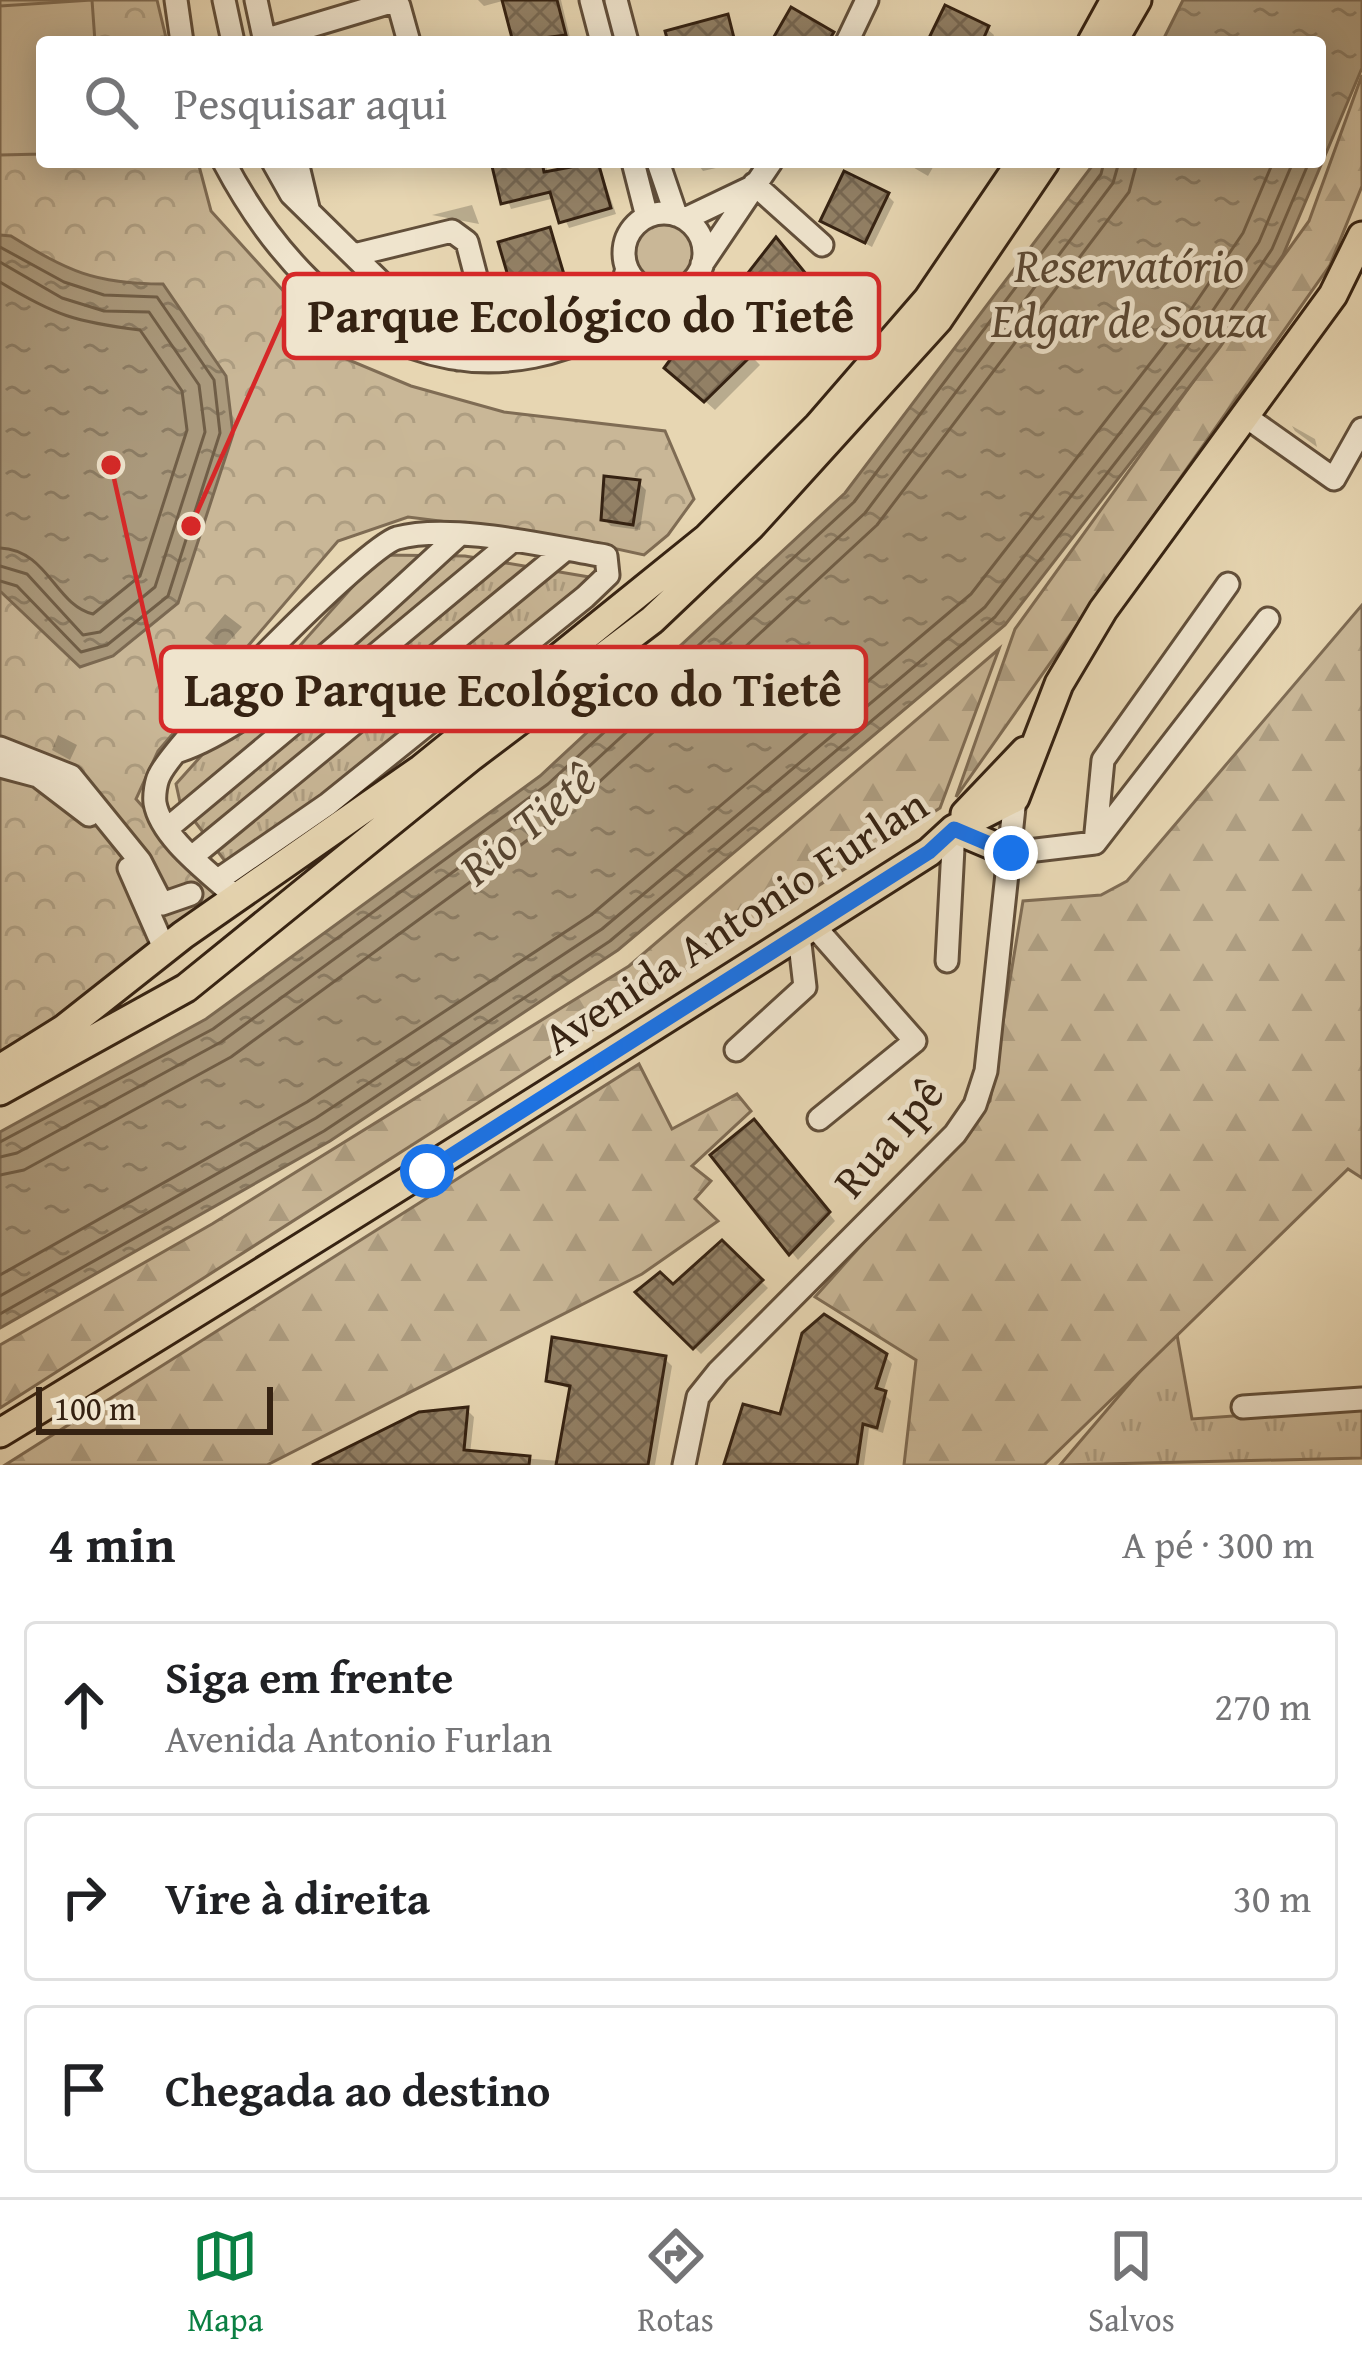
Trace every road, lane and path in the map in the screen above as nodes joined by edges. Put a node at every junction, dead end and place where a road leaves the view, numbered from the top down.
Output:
1 (176, 0) edge
2 (224, 0) edge
3 (256, 0) edge
4 (591, 0) edge
5 (616, 0) edge
6 (867, 0) edge
7 (1115, 0) edge
8 (1137, 0) edge
9 (181, 36) edge
10 (232, 36) edge
11 (263, 36) edge
12 (280, 36) edge
13 (407, 36) edge
14 (600, 36) edge
15 (625, 36) edge
16 (850, 36) edge
17 (1095, 36) edge
18 (1116, 36) edge
19 (228, 168) edge
20 (276, 168) edge
21 (298, 168) edge
22 (634, 168) edge
23 (660, 168) edge
24 (766, 168) edge
25 (1017, 168) edge
26 (1041, 168) edge
27 (752, 186) junction
28 (308, 208) junction
29 (680, 217) junction
30 (646, 218) junction
31 (1362, 236) edge
32 (822, 245) dead end
33 (354, 254) junction
34 (702, 264) junction
35 (627, 268) junction
36 (479, 288) dead end
37 (665, 293) junction
38 (595, 338) junction
39 (460, 359) junction
40 (1245, 416) junction
41 (1362, 429) edge
42 (458, 536) junction
43 (511, 542) junction
44 (566, 549) junction
45 (1228, 584) dead end
46 (1268, 620) dead end
47 (1036, 739) junction
48 (0, 748) edge
49 (178, 751) junction
50 (241, 765) junction
51 (0, 766) edge
52 (1015, 798) junction
53 (258, 801) junction
54 (168, 828) junction
55 (954, 829) junction
56 (1095, 843) junction
57 (929, 852) junction
58 (1011, 853) junction
59 (193, 856) junction
60 (232, 892) junction
61 (191, 894) dead end
62 (807, 930) junction
63 (259, 931) junction
64 (163, 951) junction
65 (947, 961) dead end
66 (186, 988) junction
67 (736, 1050) dead end
68 (0, 1069) edge
69 (0, 1090) edge
70 (819, 1119) dead end
71 (1362, 1399) edge
72 (1243, 1407) dead end
73 (0, 1432) edge
74 (684, 1465) edge

1 - 9 street
2 - 10 street
3 - 11 street
4 - 14 street
5 - 15 street
6 - 16 street
7 - 17 main road
8 - 18 main road
12 - 13 street
19 - 39 street
20 - 28 street
21 - 28 street
22 - 30 street
23 - 29 street
24 - 27 street
25 - 60 main road
26 - 63 main road
27 - 29 street
27 - 32 street
27 - 34 street
28 - 33 street
29 - 30 street
29 - 34 street
30 - 35 street
31 - 40 main road
33 - 36 street
33 - 39 street
34 - 37 street
35 - 37 street
35 - 38 street
37 - 38 street
38 - 39 street
40 - 41 street
40 - 47 main road
42 - 43 street
42 - 49 street
42 - 49 street
43 - 44 street
43 - 50 street
44 - 53 street
44 - 60 street
45 - 56 street
46 - 56 street
47 - 52 main road
47 - 57 main road
48 - 61 street
49 - 54 street
50 - 53 street
50 - 54 street
51 - 64 street
52 - 55 main road, Avenida Antonio Furlan
52 - 58 street, Rua Ipê
53 - 59 street
54 - 59 street
55 - 57 main road, Avenida Antonio Furlan
55 - 58 main road
55 - 65 street
56 - 58 street
57 - 62 main road, Avenida Antonio Furlan
58 - 74 street, Rua Ipê
59 - 60 street
60 - 63 main road
60 - 64 main road
62 - 67 street
62 - 70 street
62 - 73 main road, Avenida Antonio Furlan
63 - 66 main road
64 - 66 main road
64 - 68 main road
66 - 69 main road
71 - 72 street

